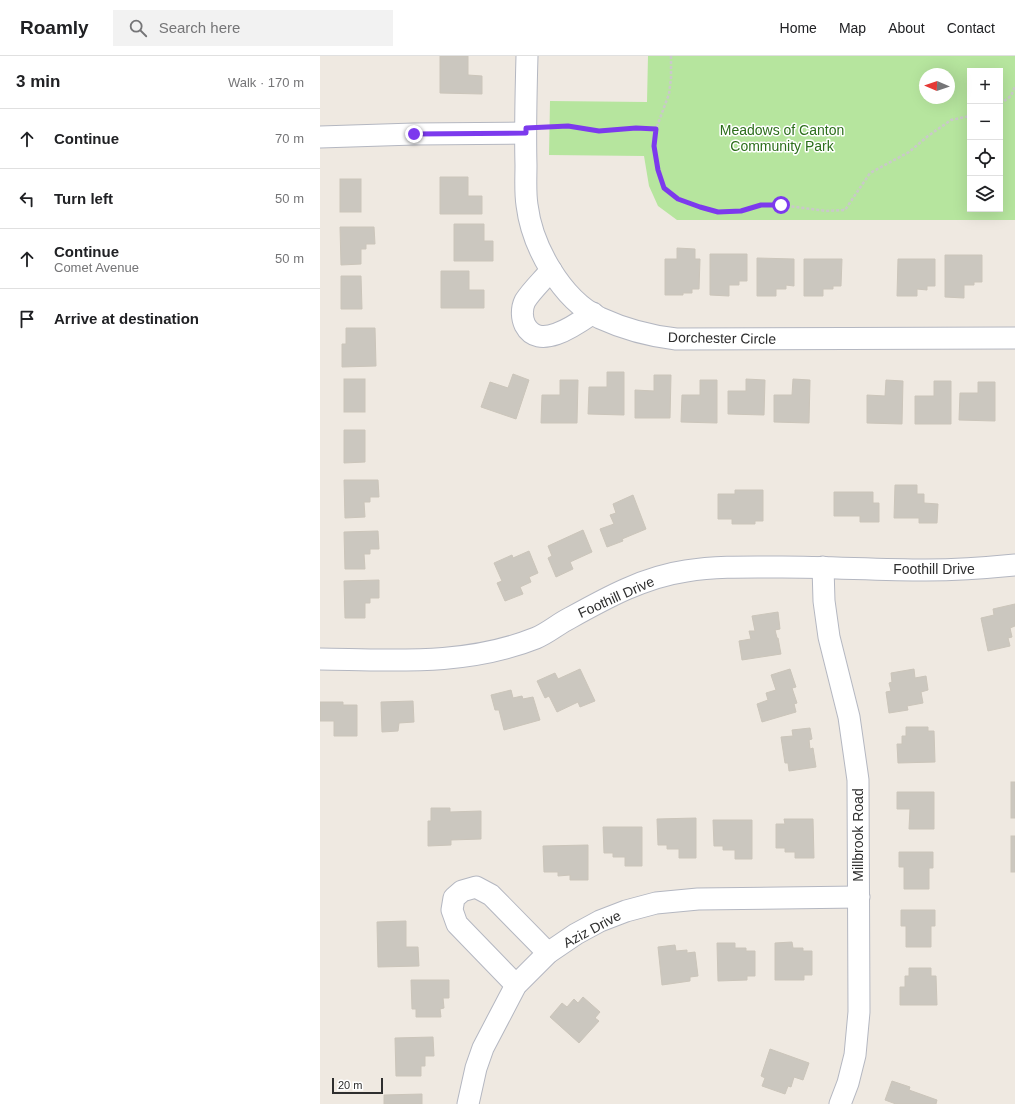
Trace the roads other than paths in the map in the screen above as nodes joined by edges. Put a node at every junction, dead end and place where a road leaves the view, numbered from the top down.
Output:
1 (527, 56) edge
2 (526, 131) junction
3 (320, 137) edge
4 (551, 270) junction
5 (593, 313) junction
6 (1015, 338) edge
7 (1015, 565) edge
8 (823, 567) junction
9 (320, 659) edge
10 (858, 897) junction
11 (548, 953) junction
12 (516, 985) junction
13 (468, 1104) edge
14 (840, 1104) edge

1 - 2 street, Dorchester Circle
2 - 3 street
2 - 4 street, Dorchester Circle
4 - 5 street, Dorchester Circle
4 - 5 street
5 - 6 street, Dorchester Circle
7 - 8 street, Foothill Drive
8 - 9 street, Foothill Drive
8 - 10 street, Millbrook Road
10 - 11 street, Aziz Drive
10 - 14 street, Millbrook Road
11 - 12 street, Aziz Drive
11 - 12 street
12 - 13 street, Aziz Drive

